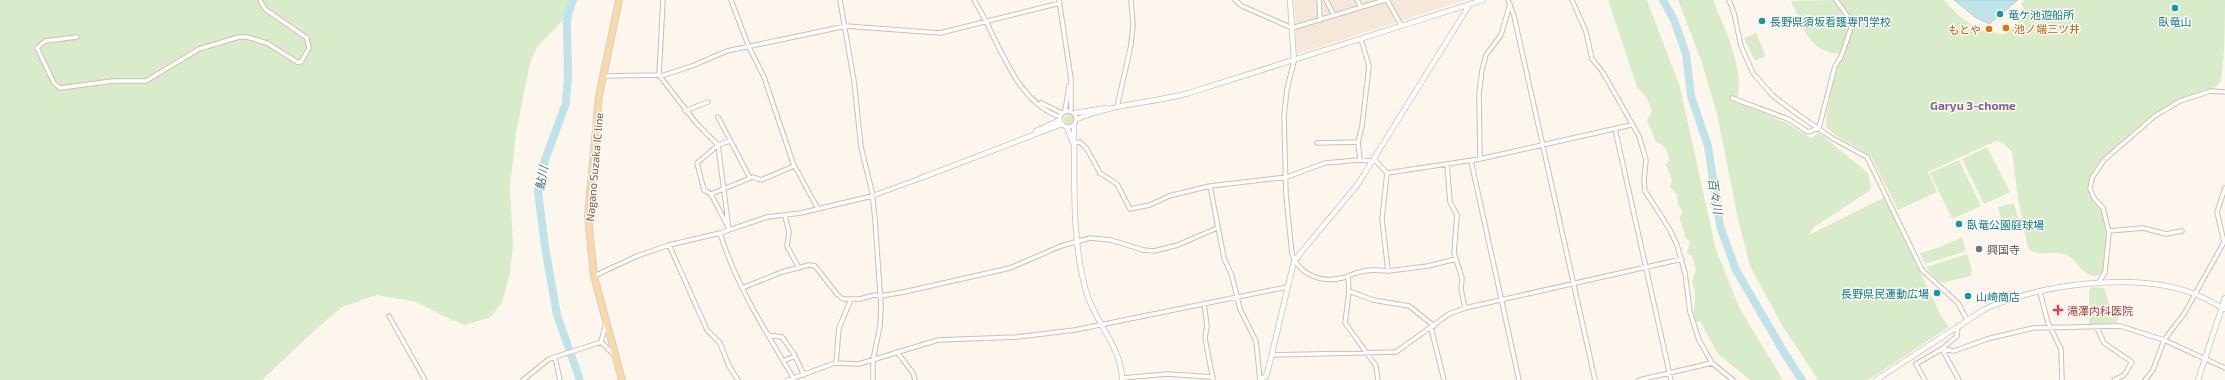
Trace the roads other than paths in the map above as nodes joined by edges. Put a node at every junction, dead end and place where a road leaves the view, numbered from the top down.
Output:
1 (260, 0) edge
2 (619, 0) edge
3 (663, 0) edge
4 (731, 0) edge
5 (840, 0) edge
6 (974, 0) edge
7 (1131, 0) edge
8 (1236, 0) edge
9 (1290, 0) edge
10 (1319, 0) edge
11 (1326, 0) edge
12 (1357, 0) edge
13 (1386, 0) edge
14 (1480, 0) edge
15 (1508, 0) edge
16 (1572, 0) edge
17 (1729, 0) edge
18 (1836, 0) edge
19 (1059, 1) edge
20 (1470, 4) junction
21 (1510, 4) junction
22 (1361, 7) junction
23 (1334, 15) junction
24 (1320, 20) junction
25 (988, 22) junction
26 (1401, 25) junction
27 (846, 26) junction
28 (1292, 28) junction
29 (77, 37) dead end
30 (1361, 39) junction
31 (748, 45) junction
32 (1294, 61) junction
33 (603, 76) junction
34 (660, 76) junction
35 (1071, 79) junction
36 (2225, 92) edge
37 (1732, 98) dead end
38 (708, 102) dead end
39 (1117, 108) junction
40 (685, 111) junction
41 (1073, 112) junction
42 (718, 117) dead end
43 (1062, 117) junction
44 (1077, 119) junction
45 (1074, 125) junction
46 (1631, 125) junction
47 (1067, 127) junction
48 (1819, 128) junction
49 (1614, 129) junction
50 (730, 140) junction
51 (1317, 142) dead end
52 (1358, 142) junction
53 (1073, 143) junction
54 (718, 145) junction
55 (1543, 145) junction
56 (1480, 159) junction
57 (1360, 160) junction
58 (1373, 160) junction
59 (1471, 161) junction
60 (1447, 164) junction
61 (794, 166) junction
62 (1387, 173) junction
63 (1287, 177) junction
64 (750, 178) junction
65 (921, 178) joint
66 (1210, 186) junction
67 (724, 187) junction
68 (2225, 188) edge
69 (711, 194) junction
70 (872, 196) junction
71 (818, 208) junction
72 (785, 216) junction
73 (1217, 228) junction
74 (729, 230) junction
75 (2109, 231) junction
76 (2182, 231) dead end
77 (720, 233) junction
78 (1078, 241) junction
79 (669, 245) junction
80 (1456, 259) junction
81 (1682, 259) junction
82 (1294, 261) junction
83 (1645, 267) junction
84 (799, 268) junction
85 (1388, 271) junction
86 (594, 276) junction
87 (1348, 276) junction
88 (2099, 282) junction
89 (1574, 284) junction
90 (1287, 287) junction
91 (742, 288) junction
92 (1349, 291) junction
93 (2040, 292) junction
94 (2194, 293) junction
95 (880, 296) junction
96 (1237, 296) junction
97 (2225, 298) edge
98 (850, 299) junction
99 (1501, 299) junction
100 (1204, 303) junction
101 (1465, 308) junction
102 (2223, 308) edge
103 (389, 316) dead end
104 (1967, 320) junction
105 (606, 323) junction
106 (1102, 325) junction
107 (1958, 326) junction
108 (2096, 326) junction
109 (1432, 327) junction
110 (2051, 328) junction
111 (768, 335) junction
112 (2164, 340) junction
113 (600, 343) junction
114 (1942, 349) junction
115 (897, 352) junction
116 (1366, 352) junction
117 (1272, 355) junction
118 (615, 356) junction
119 (795, 356) junction
120 (555, 357) junction
121 (873, 360) junction
122 (2205, 360) junction
123 (783, 361) junction
124 (1712, 363) junction
125 (836, 364) junction
126 (2225, 368) edge
127 (1669, 373) junction
128 (804, 375) junction
129 (794, 379) edge
130 (1122, 379) edge
131 (1213, 379) edge
132 (425, 380) edge
133 (523, 380) edge
134 (560, 380) edge
135 (622, 380) edge
136 (738, 380) edge
137 (788, 380) edge
138 (873, 380) edge
139 (915, 380) edge
140 (1260, 380) edge
141 (1378, 380) edge
142 (1444, 380) edge
143 (1519, 380) edge
144 (1595, 380) edge
145 (1639, 380) edge
146 (1671, 380) edge
147 (1733, 380) edge
148 (1876, 380) edge
149 (1925, 380) edge
150 (1959, 380) edge
151 (2062, 380) edge
152 (2114, 380) edge
153 (2145, 380) edge
154 (2198, 380) edge

1 - 29 street
2 - 33 main road, Nagano Suzaka IC line
3 - 34 street
4 - 31 street
5 - 27 street
6 - 25 street
7 - 39 street
8 - 28 street
9 - 28 street
10 - 24 street
11 - 23 street
12 - 22 street
13 - 22 street
13 - 26 street
14 - 20 street
15 - 21 street
16 - 46 street
17 - 48 street
18 - 48 street
19 - 25 street
19 - 35 street
20 - 26 street
20 - 58 street
21 - 55 street
21 - 56 street
22 - 23 street
23 - 24 street
24 - 28 street
25 - 27 street
25 - 43 street
26 - 30 street
27 - 31 street
27 - 70 street
28 - 32 street
30 - 32 street
30 - 52 street
31 - 34 street
31 - 61 street
32 - 39 street
32 - 63 street
33 - 34 street
33 - 86 main road, Nagano Suzaka IC line
34 - 40 street
35 - 41 street
35 - 43 street
36 - 75 street
37 - 48 street
38 - 40 street
39 - 41 street
39 - 44 street
40 - 54 street
41 - 43 street
41 - 44 street
42 - 50 street
43 - 47 street
43 - 65 street
44 - 45 street
45 - 47 street
45 - 53 street
46 - 49 street
46 - 81 street
47 - 53 street
48 - 104 street
49 - 55 street
49 - 83 street
50 - 54 street
50 - 64 street
51 - 52 street
52 - 57 street
53 - 66 street
53 - 78 street
54 - 67 street
54 - 69 street
55 - 56 street
55 - 89 street
56 - 59 street
57 - 58 street
57 - 63 street
58 - 62 street
58 - 82 street
59 - 60 street
59 - 99 street
60 - 62 street
60 - 80 street
61 - 64 street
61 - 71 street
62 - 85 street
63 - 66 street
63 - 82 street
64 - 67 street
65 - 70 street
66 - 73 street
67 - 69 street
67 - 74 street
68 - 94 street
69 - 74 street
70 - 71 street
70 - 95 street
71 - 72 street
72 - 74 street
72 - 84 street
73 - 78 street
73 - 96 street
74 - 77 street
75 - 76 street
75 - 88 street
77 - 79 street
77 - 91 street
78 - 95 street
78 - 106 street
79 - 86 street
79 - 136 street
80 - 85 street
80 - 101 street
81 - 83 street
81 - 124 street
82 - 87 street
82 - 90 street
83 - 89 street
83 - 127 street
84 - 91 street
84 - 98 street
85 - 87 street
86 - 105 main road, Nagano Suzaka IC line
87 - 92 street
88 - 93 street
88 - 94 street
89 - 99 street
89 - 144 street
90 - 96 street
90 - 117 street
91 - 111 street
92 - 109 street
92 - 116 street
93 - 104 street
93 - 110 street
94 - 102 street
94 - 112 street
95 - 98 street
95 - 121 street
96 - 100 street
96 - 140 street
97 - 102 street
98 - 125 street
99 - 101 street
99 - 143 street
100 - 106 street
100 - 131 street
101 - 109 street
102 - 122 street
103 - 132 street
104 - 107 street
105 - 113 street
105 - 118 main road, Nagano Suzaka IC line
106 - 115 street
106 - 130 street
107 - 114 street
107 - 148 street
108 - 110 street
108 - 112 street
108 - 152 street
109 - 116 street
109 - 142 street
110 - 114 street
110 - 151 street
111 - 119 street
111 - 123 street
112 - 122 street
112 - 153 street
113 - 118 street
113 - 120 street
114 - 149 street
114 - 150 street
115 - 121 street
115 - 139 street
116 - 117 street
116 - 141 street
117 - 140 street
118 - 135 main road, Nagano Suzaka IC line
119 - 123 street
119 - 128 street
120 - 133 street
120 - 134 street
121 - 125 street
121 - 138 street
122 - 126 street
122 - 154 street
123 - 129 street
124 - 127 street
124 - 147 street
125 - 128 street
127 - 145 street
127 - 146 street
128 - 129 street
129 - 137 street
130 - 131 street

